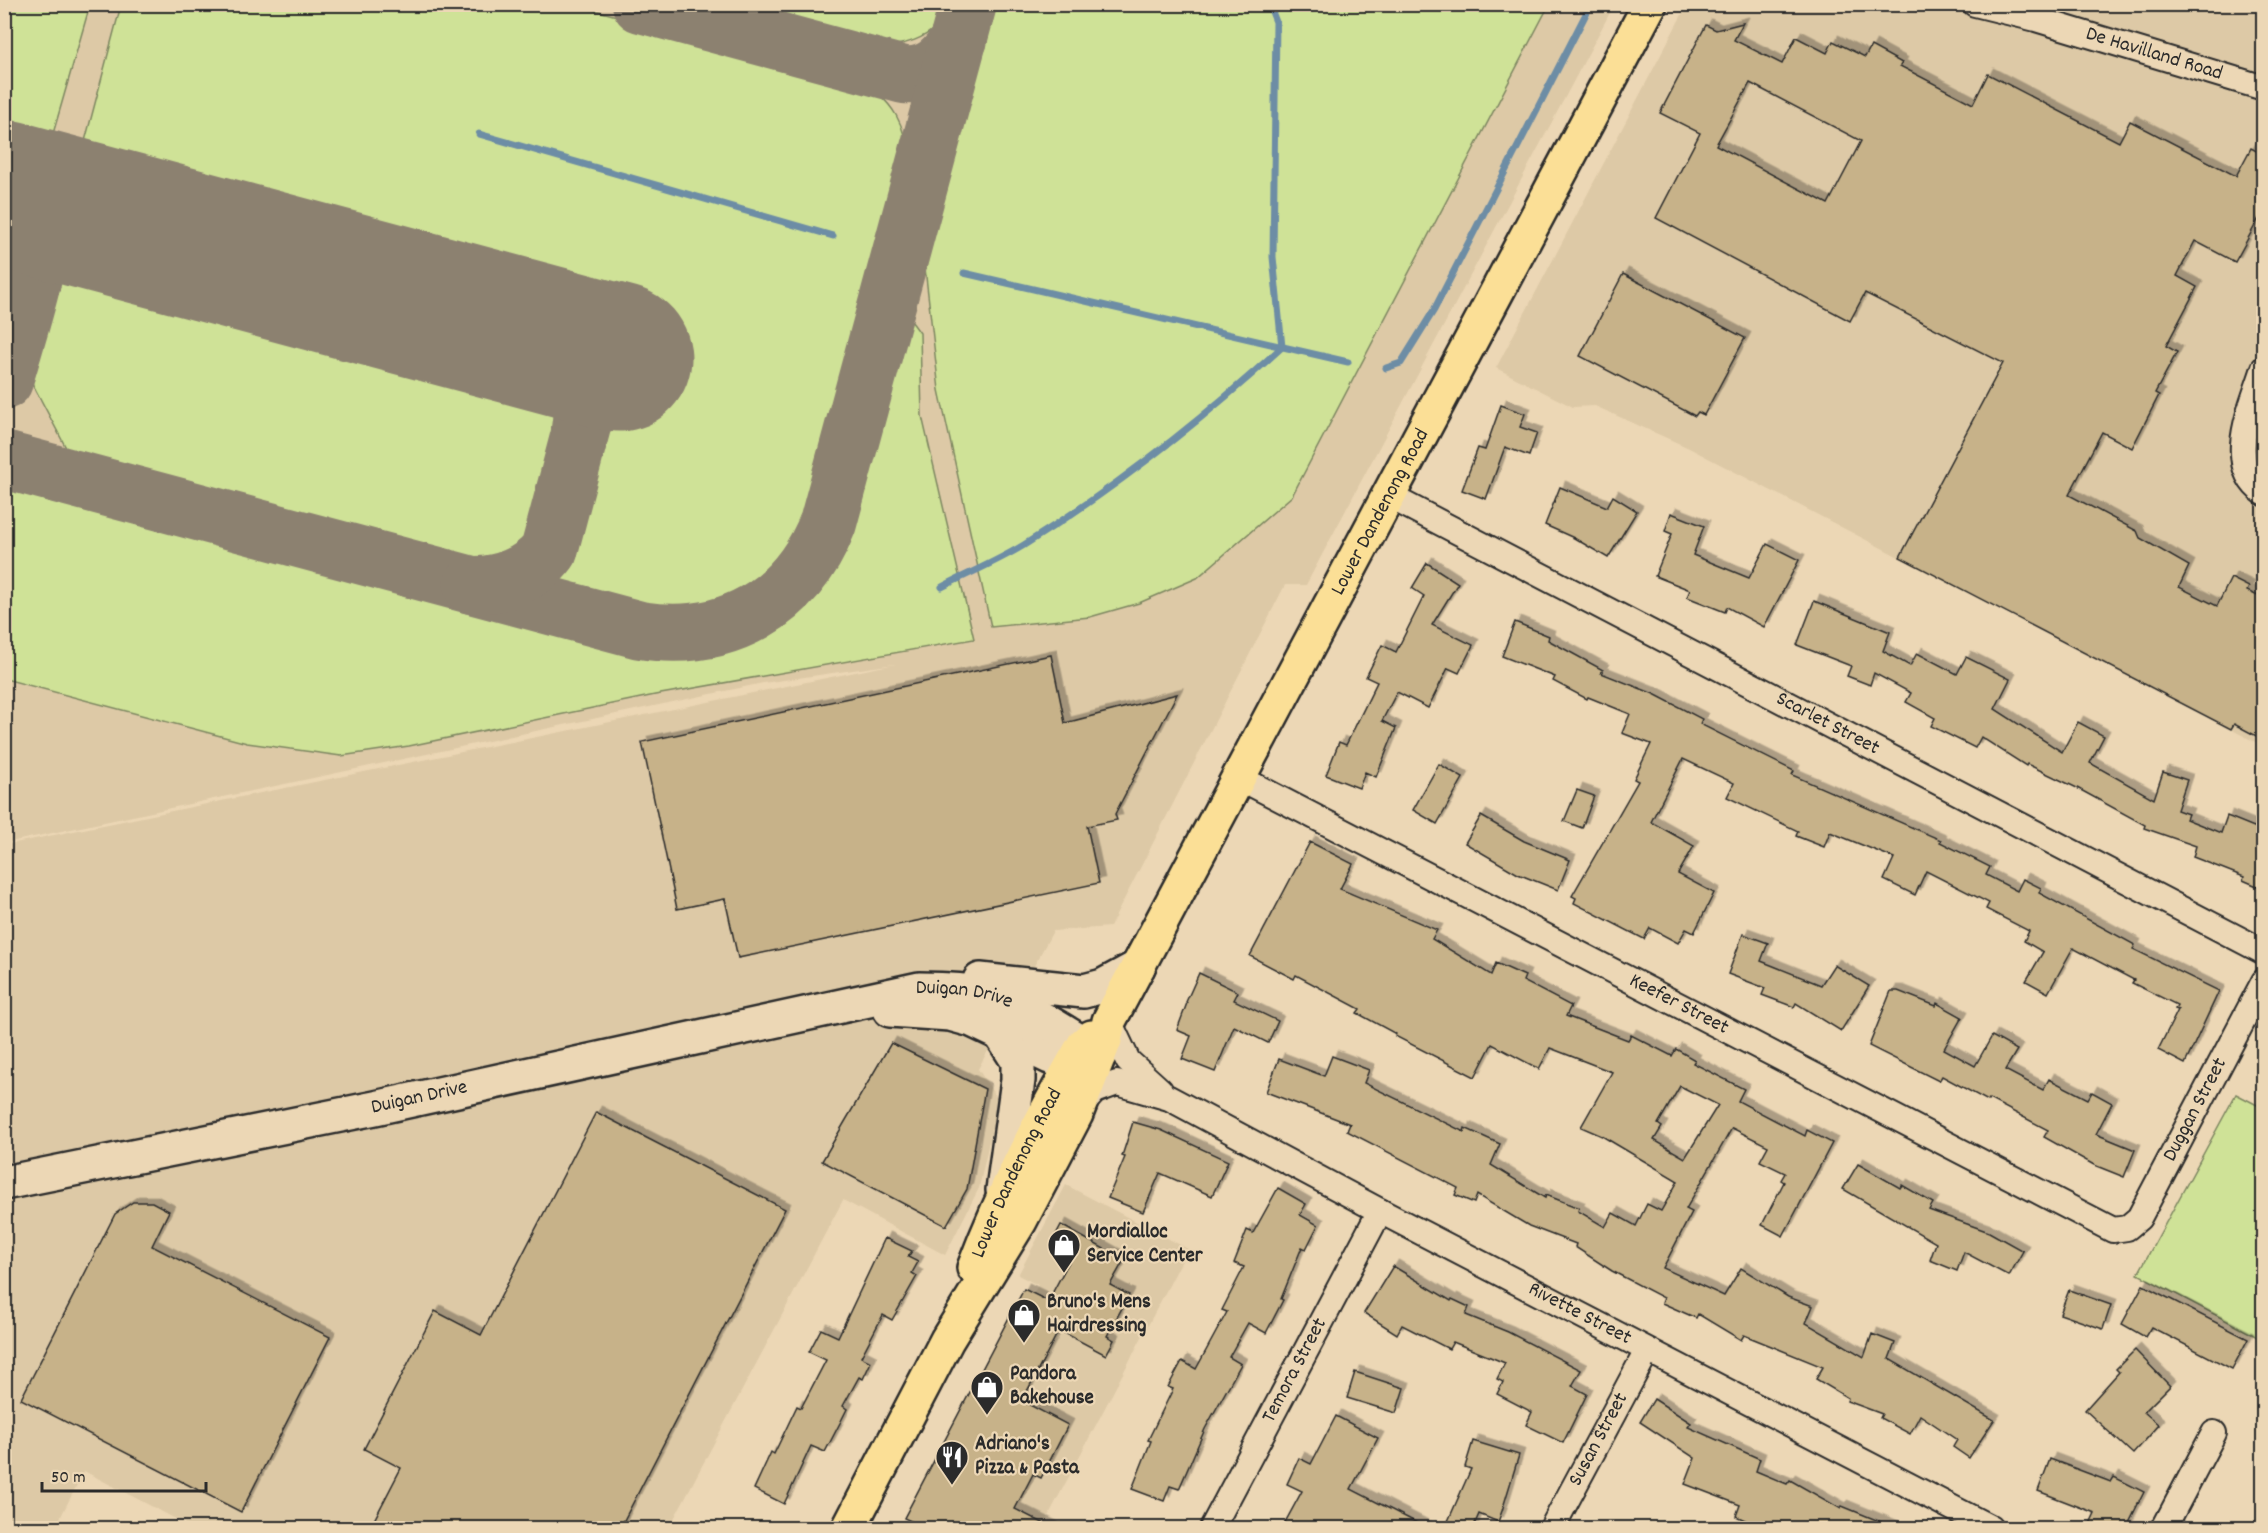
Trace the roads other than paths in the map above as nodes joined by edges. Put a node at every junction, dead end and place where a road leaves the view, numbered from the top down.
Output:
1 (1650, 4) edge
2 (1976, 4) edge
3 (2264, 88) edge
4 (2264, 368) edge
5 (2264, 493) edge
6 (1391, 497) junction
7 (1238, 777) junction
8 (2264, 952) edge
9 (1138, 967) junction
10 (2264, 981) edge
11 (919, 989) junction
12 (835, 1008) junction
13 (1109, 1021) junction
14 (1000, 1033) junction
15 (1087, 1059) junction
16 (1169, 1098) junction
17 (1076, 1114) junction
18 (4, 1182) edge
19 (1002, 1195) junction
20 (1380, 1211) junction
21 (2120, 1231) joint
22 (947, 1340) junction
23 (1647, 1351) junction
24 (2214, 1433) dead end
25 (850, 1528) edge
26 (1212, 1528) edge
27 (1552, 1528) edge
28 (1991, 1528) edge
29 (2164, 1528) edge

1 - 6 highway, Lower Dandenong Road
2 - 3 street, De Havilland Road
4 - 5 street
6 - 7 highway, Lower Dandenong Road
6 - 8 street, Scarlet Street
7 - 9 highway, Lower Dandenong Road
7 - 21 street, Keefer Street
9 - 11 main road
9 - 13 highway, Lower Dandenong Road
10 - 21 street, Duggan Street
11 - 12 main road, Duigan Drive
11 - 15 main road, Duigan Drive
12 - 14 main road, Duigan Drive
12 - 18 main road, Duigan Drive
13 - 15 highway, Lower Dandenong Road
13 - 16 street, Rivette Street
14 - 15 main road, Duigan Drive
14 - 19 main road
15 - 17 highway, Lower Dandenong Road
15 - 19 highway, Lower Dandenong Road
16 - 17 street, Rivette Street
16 - 20 street, Rivette Street
17 - 22 highway, Lower Dandenong Road
19 - 22 highway, Lower Dandenong Road
20 - 23 street, Rivette Street
20 - 26 street, Temora Street
22 - 25 highway, Lower Dandenong Road
23 - 27 street, Susan Street
23 - 28 street, Rivette Street
24 - 29 street

